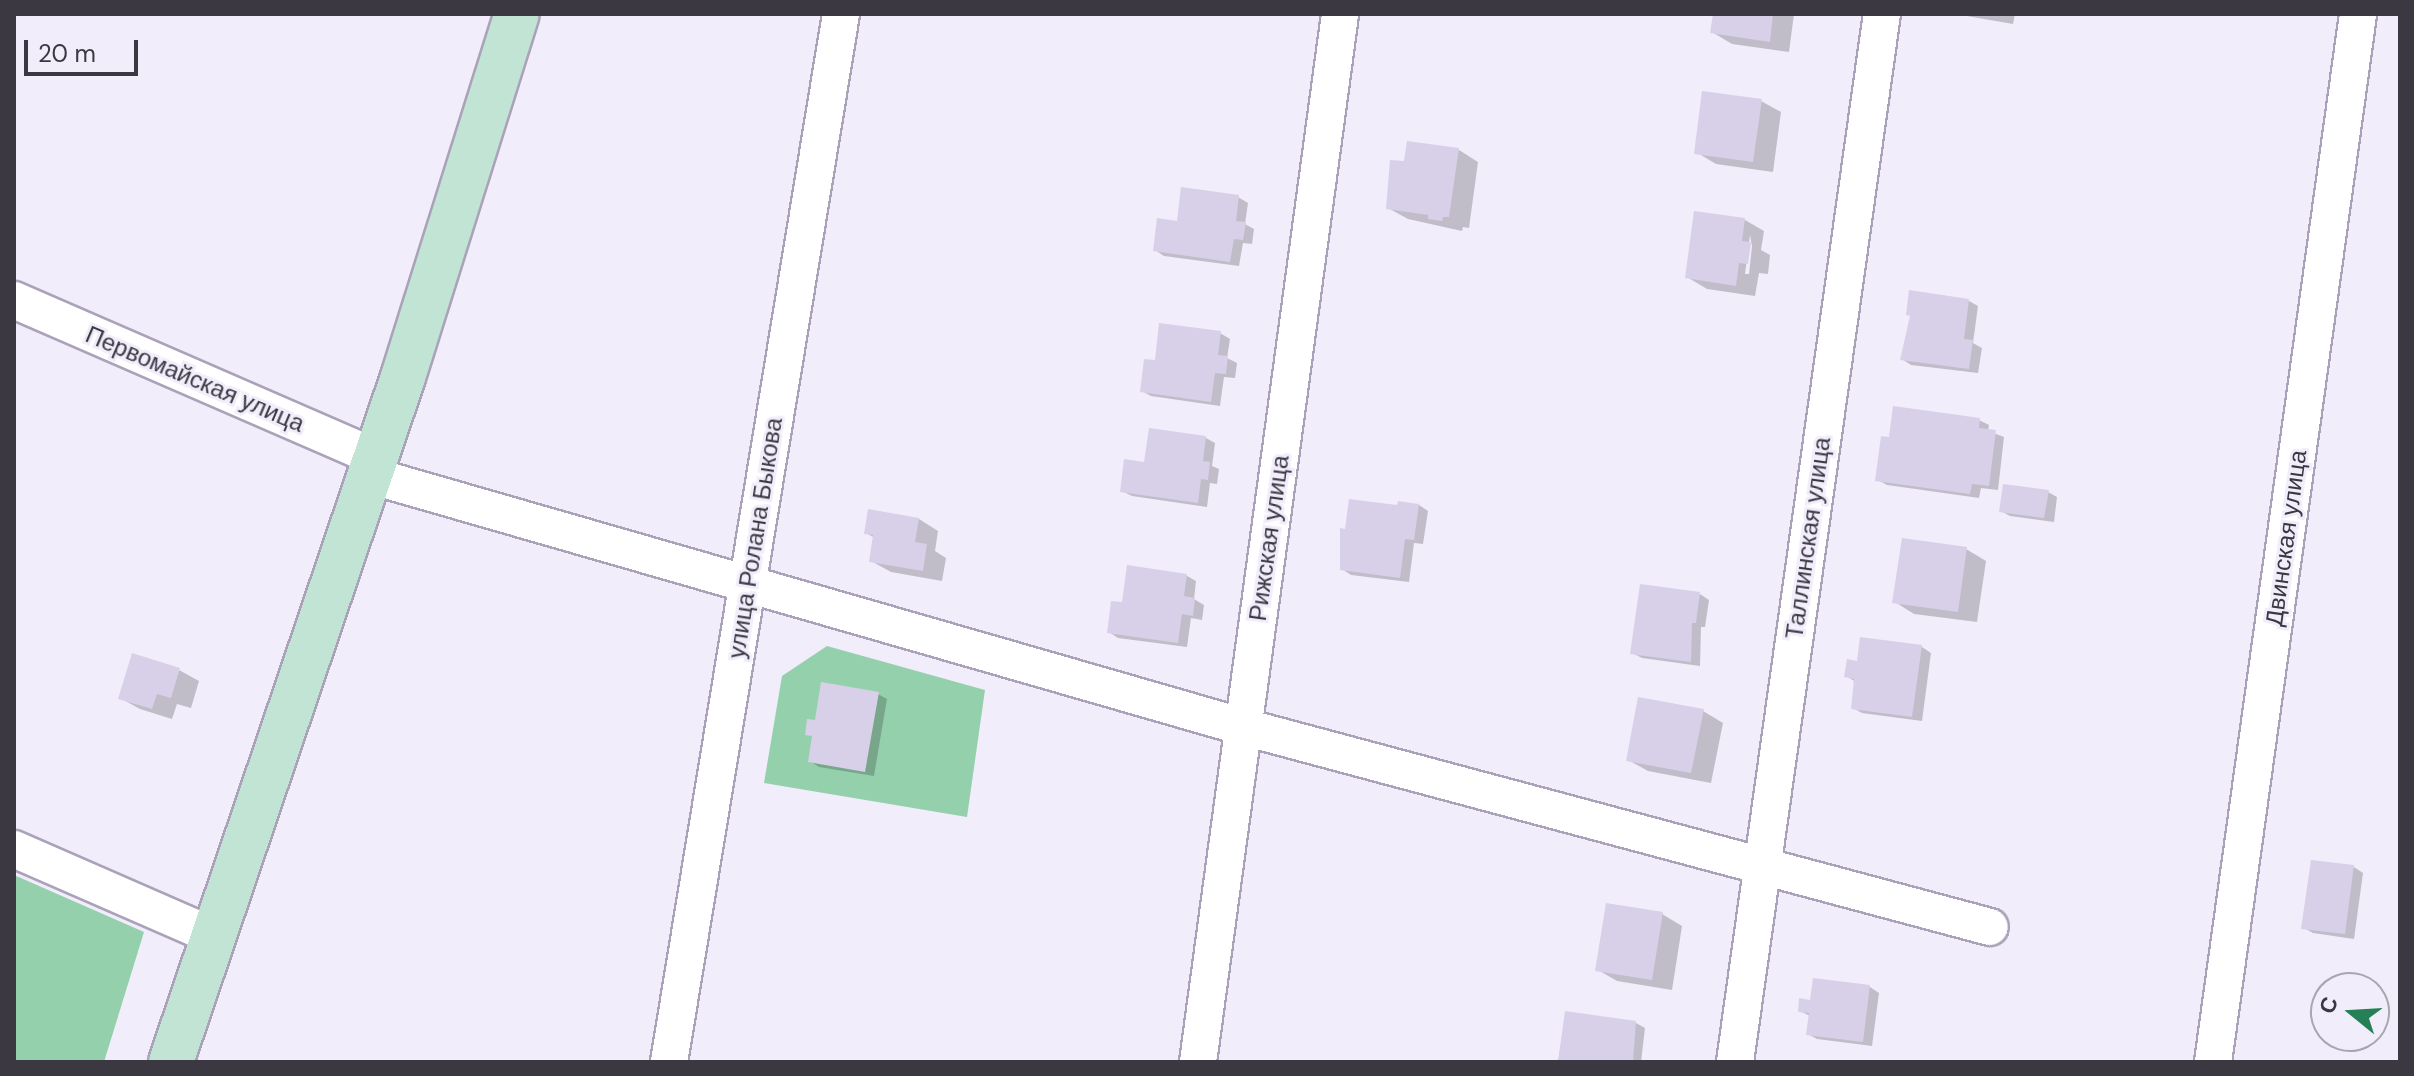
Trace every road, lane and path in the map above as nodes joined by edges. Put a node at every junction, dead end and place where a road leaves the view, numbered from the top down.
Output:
1 (517, 14) edge
2 (841, 14) edge
3 (1340, 14) edge
4 (1882, 14) edge
5 (2358, 14) edge
6 (14, 300) edge
7 (372, 466) junction
8 (747, 584) junction
9 (1244, 727) junction
10 (14, 849) edge
11 (1762, 868) junction
12 (1990, 927) dead end
13 (213, 936) junction
14 (171, 1062) edge
15 (669, 1062) edge
16 (1198, 1062) edge
17 (1735, 1062) edge
18 (2213, 1062) edge

1 - 7 street
2 - 8 street, улица Ролана Быкова
3 - 9 street, Рижская улица
4 - 11 street, Таллинская улица
5 - 18 street, Двинская улица
6 - 7 street, Первомайская улица
7 - 8 street, Первомайская улица
7 - 13 street
8 - 9 street, Первомайская улица
8 - 15 street, улица Ролана Быкова
9 - 11 street, Первомайская улица
9 - 16 street, Рижская улица
10 - 13 street
11 - 12 street, Первомайская улица
11 - 17 street, Таллинская улица
13 - 14 street

